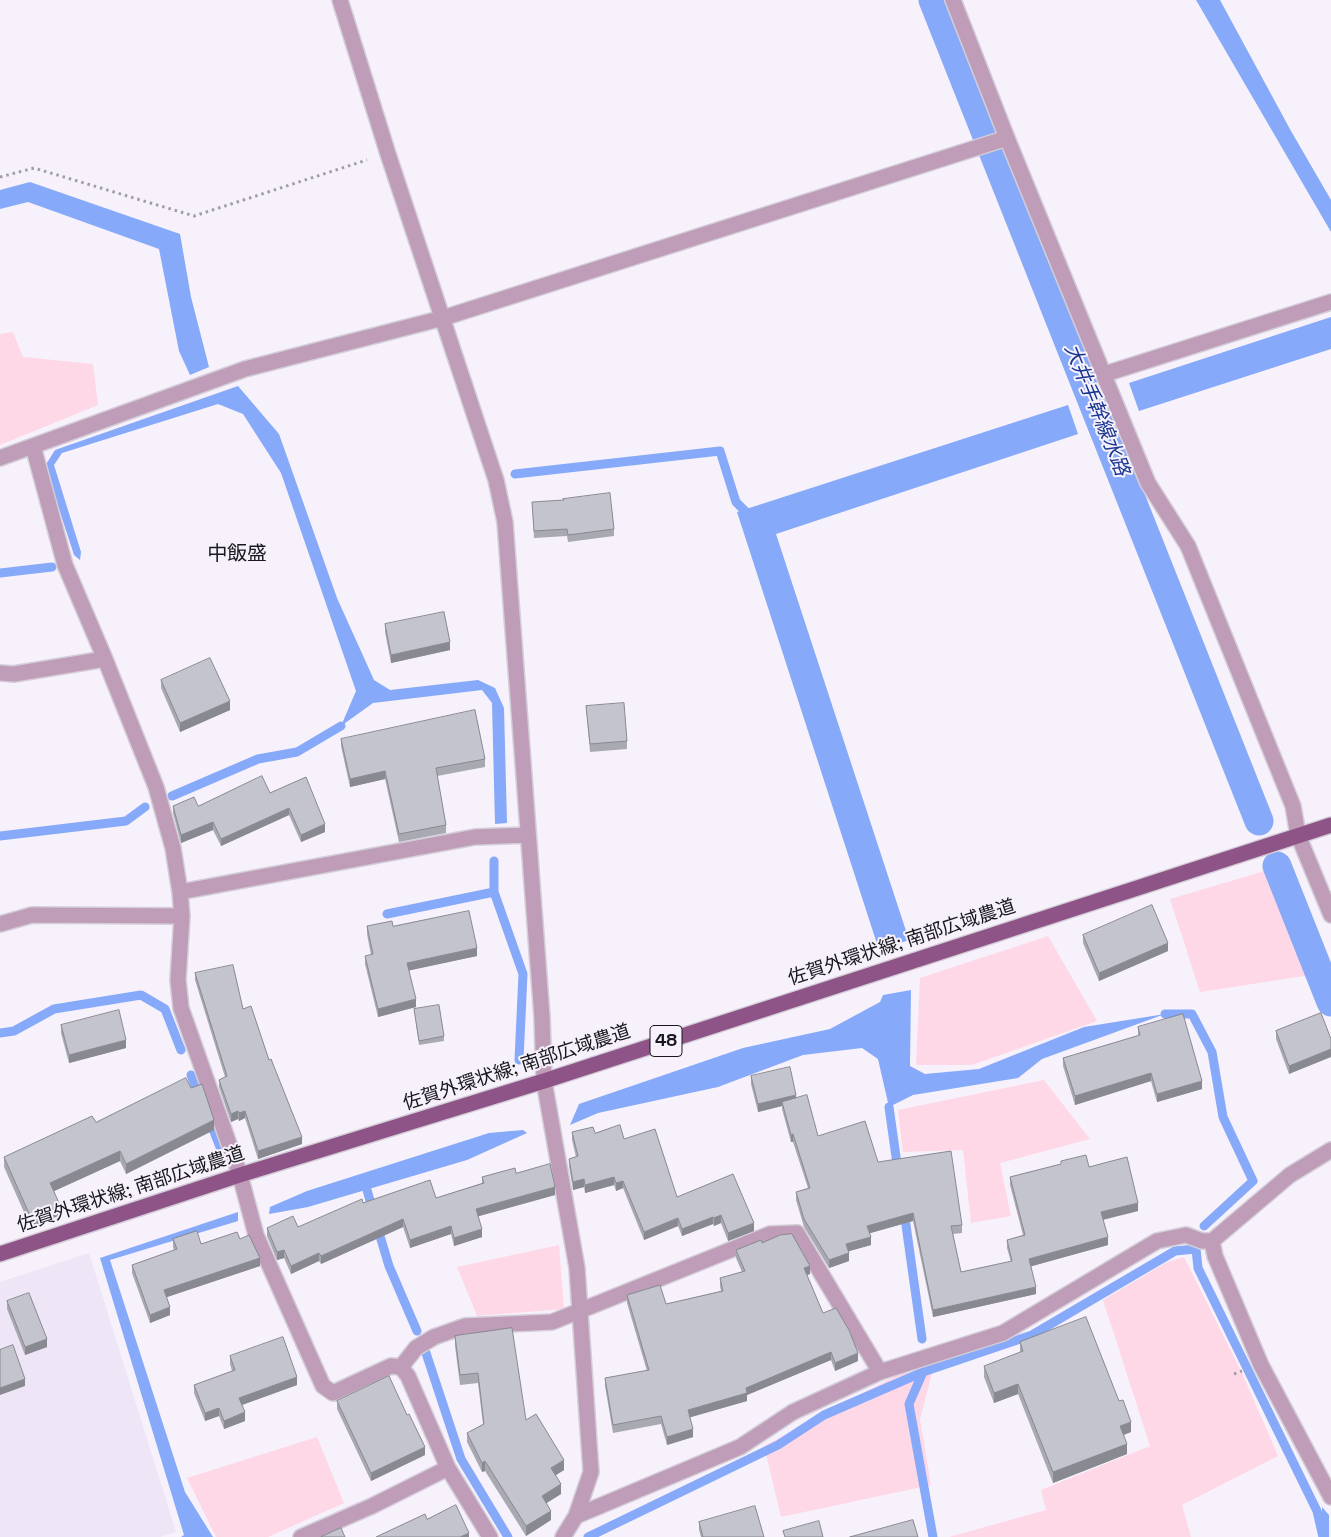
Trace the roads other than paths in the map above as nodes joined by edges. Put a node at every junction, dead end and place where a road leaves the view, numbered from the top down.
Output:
1 (340, 0) edge
2 (953, 0) edge
3 (1007, 138) junction
4 (1331, 302) edge
5 (443, 318) junction
6 (1104, 374) junction
7 (33, 446) junction
8 (0, 458) edge
9 (105, 659) junction
10 (0, 673) edge
11 (1331, 824) edge
12 (528, 835) junction
13 (1298, 835) junction
14 (180, 892) junction
15 (1331, 915) edge
16 (182, 916) junction
17 (0, 924) edge
18 (544, 1081) junction
19 (1331, 1150) edge
20 (240, 1176) junction
21 (1212, 1240) junction
22 (0, 1254) edge
23 (580, 1311) junction
24 (401, 1367) junction
25 (880, 1372) junction
26 (448, 1468) junction
27 (1331, 1497) edge
28 (576, 1516) junction
29 (301, 1537) edge
30 (490, 1537) edge
31 (564, 1537) edge

1 - 5 street
2 - 3 street
3 - 5 street
3 - 6 street
4 - 6 street
5 - 7 street
5 - 12 street
6 - 13 street
7 - 8 street
7 - 9 street
9 - 10 street
9 - 14 street
11 - 13 main road, 佐賀外環状線; 南部広域農道 / 48
12 - 14 street
12 - 18 street
13 - 15 street
13 - 18 main road, 佐賀外環状線; 南部広域農道 / 48
14 - 16 street
16 - 17 street
16 - 20 street
18 - 20 main road, 佐賀外環状線; 南部広域農道 / 48
18 - 23 street
19 - 21 street
20 - 22 main road, 佐賀外環状線; 南部広域農道 / 48
20 - 24 street
21 - 25 street
21 - 27 street
23 - 24 street
23 - 25 street
23 - 28 street
24 - 26 street
25 - 28 street
26 - 29 street
26 - 30 street
28 - 31 street

